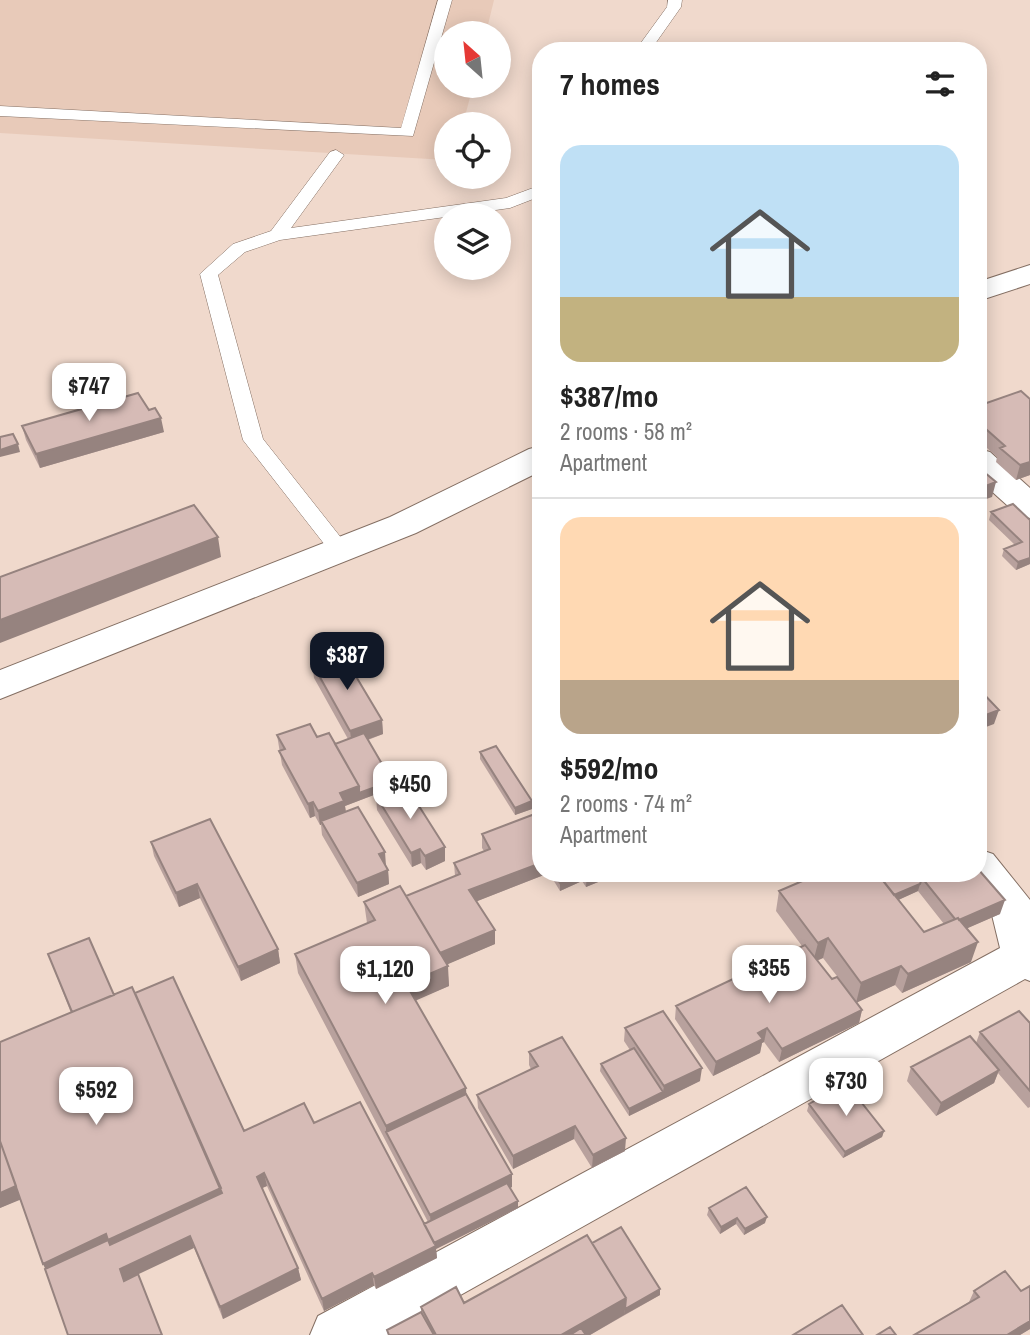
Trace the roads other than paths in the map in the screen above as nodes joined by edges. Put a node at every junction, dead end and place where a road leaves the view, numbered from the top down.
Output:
1 (445, 0) edge
2 (674, 0) edge
3 (649, 42) edge
4 (0, 111) edge
5 (336, 155) dead end
6 (532, 194) edge
7 (277, 235) junction
8 (1030, 274) edge
9 (987, 289) edge
10 (532, 461) edge
11 (987, 468) edge
12 (1030, 507) edge
13 (339, 549) junction
14 (0, 685) edge
15 (987, 877) edge
16 (1028, 959) edge
17 (337, 1335) edge

1 - 4 lane
2 - 3 lane
5 - 7 lane
6 - 7 lane
7 - 13 lane
8 - 9 street
10 - 13 street
11 - 12 street
13 - 14 street
15 - 16 street
16 - 17 street

